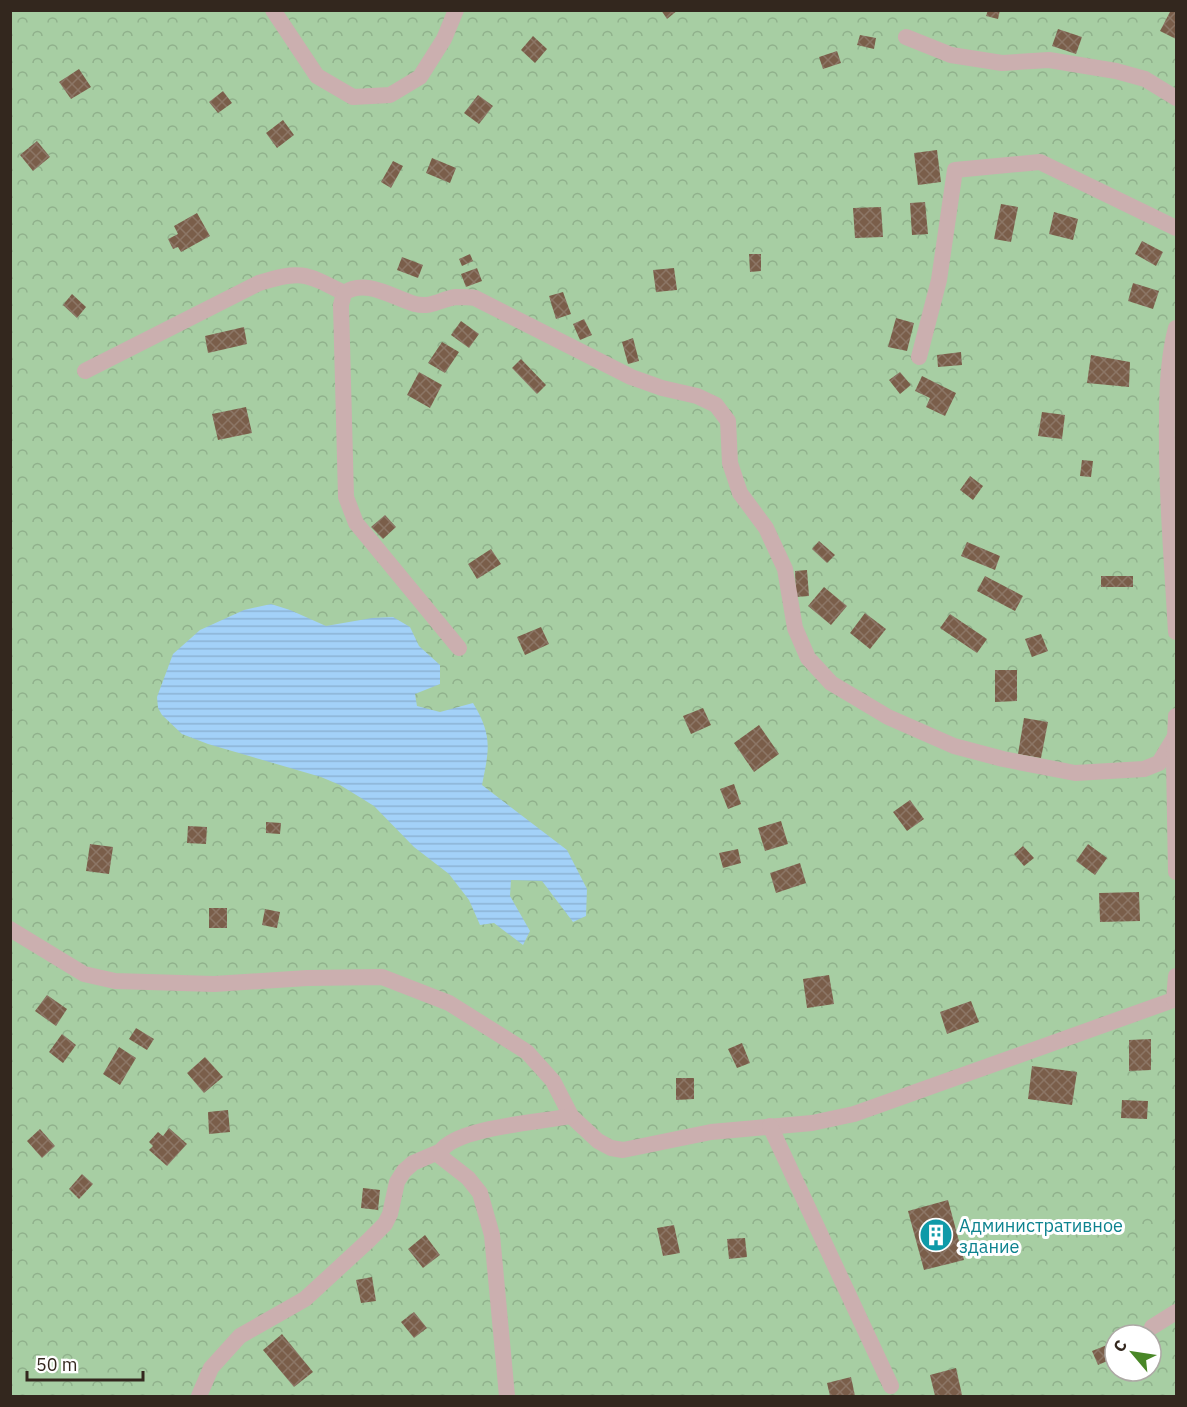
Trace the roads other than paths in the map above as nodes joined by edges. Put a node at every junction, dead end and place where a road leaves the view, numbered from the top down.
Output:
1 (273, 10) edge
2 (456, 10) edge
3 (906, 38) dead end
4 (1176, 98) edge
5 (1176, 228) edge
6 (344, 293) junction
7 (1176, 328) edge
8 (919, 357) dead end
9 (85, 371) dead end
10 (1176, 632) edge
11 (459, 648) dead end
12 (1176, 716) edge
13 (1176, 735) edge
14 (1175, 761) edge
15 (1176, 872) edge
16 (10, 929) edge
17 (1176, 976) edge
18 (1175, 999) edge
19 (571, 1116) junction
20 (770, 1126) junction
21 (441, 1151) junction
22 (1176, 1312) edge
23 (1158, 1323) edge
24 (891, 1386) dead end
25 (199, 1396) edge
26 (507, 1396) edge

1 - 2 street
3 - 4 street
5 - 8 street
6 - 9 street
6 - 11 street
6 - 13 street
7 - 10 street
12 - 13 street
13 - 14 street
14 - 15 street
16 - 19 street
17 - 18 street
18 - 20 street
19 - 20 street
19 - 21 street
20 - 24 street
21 - 25 street
21 - 26 street
22 - 23 street

